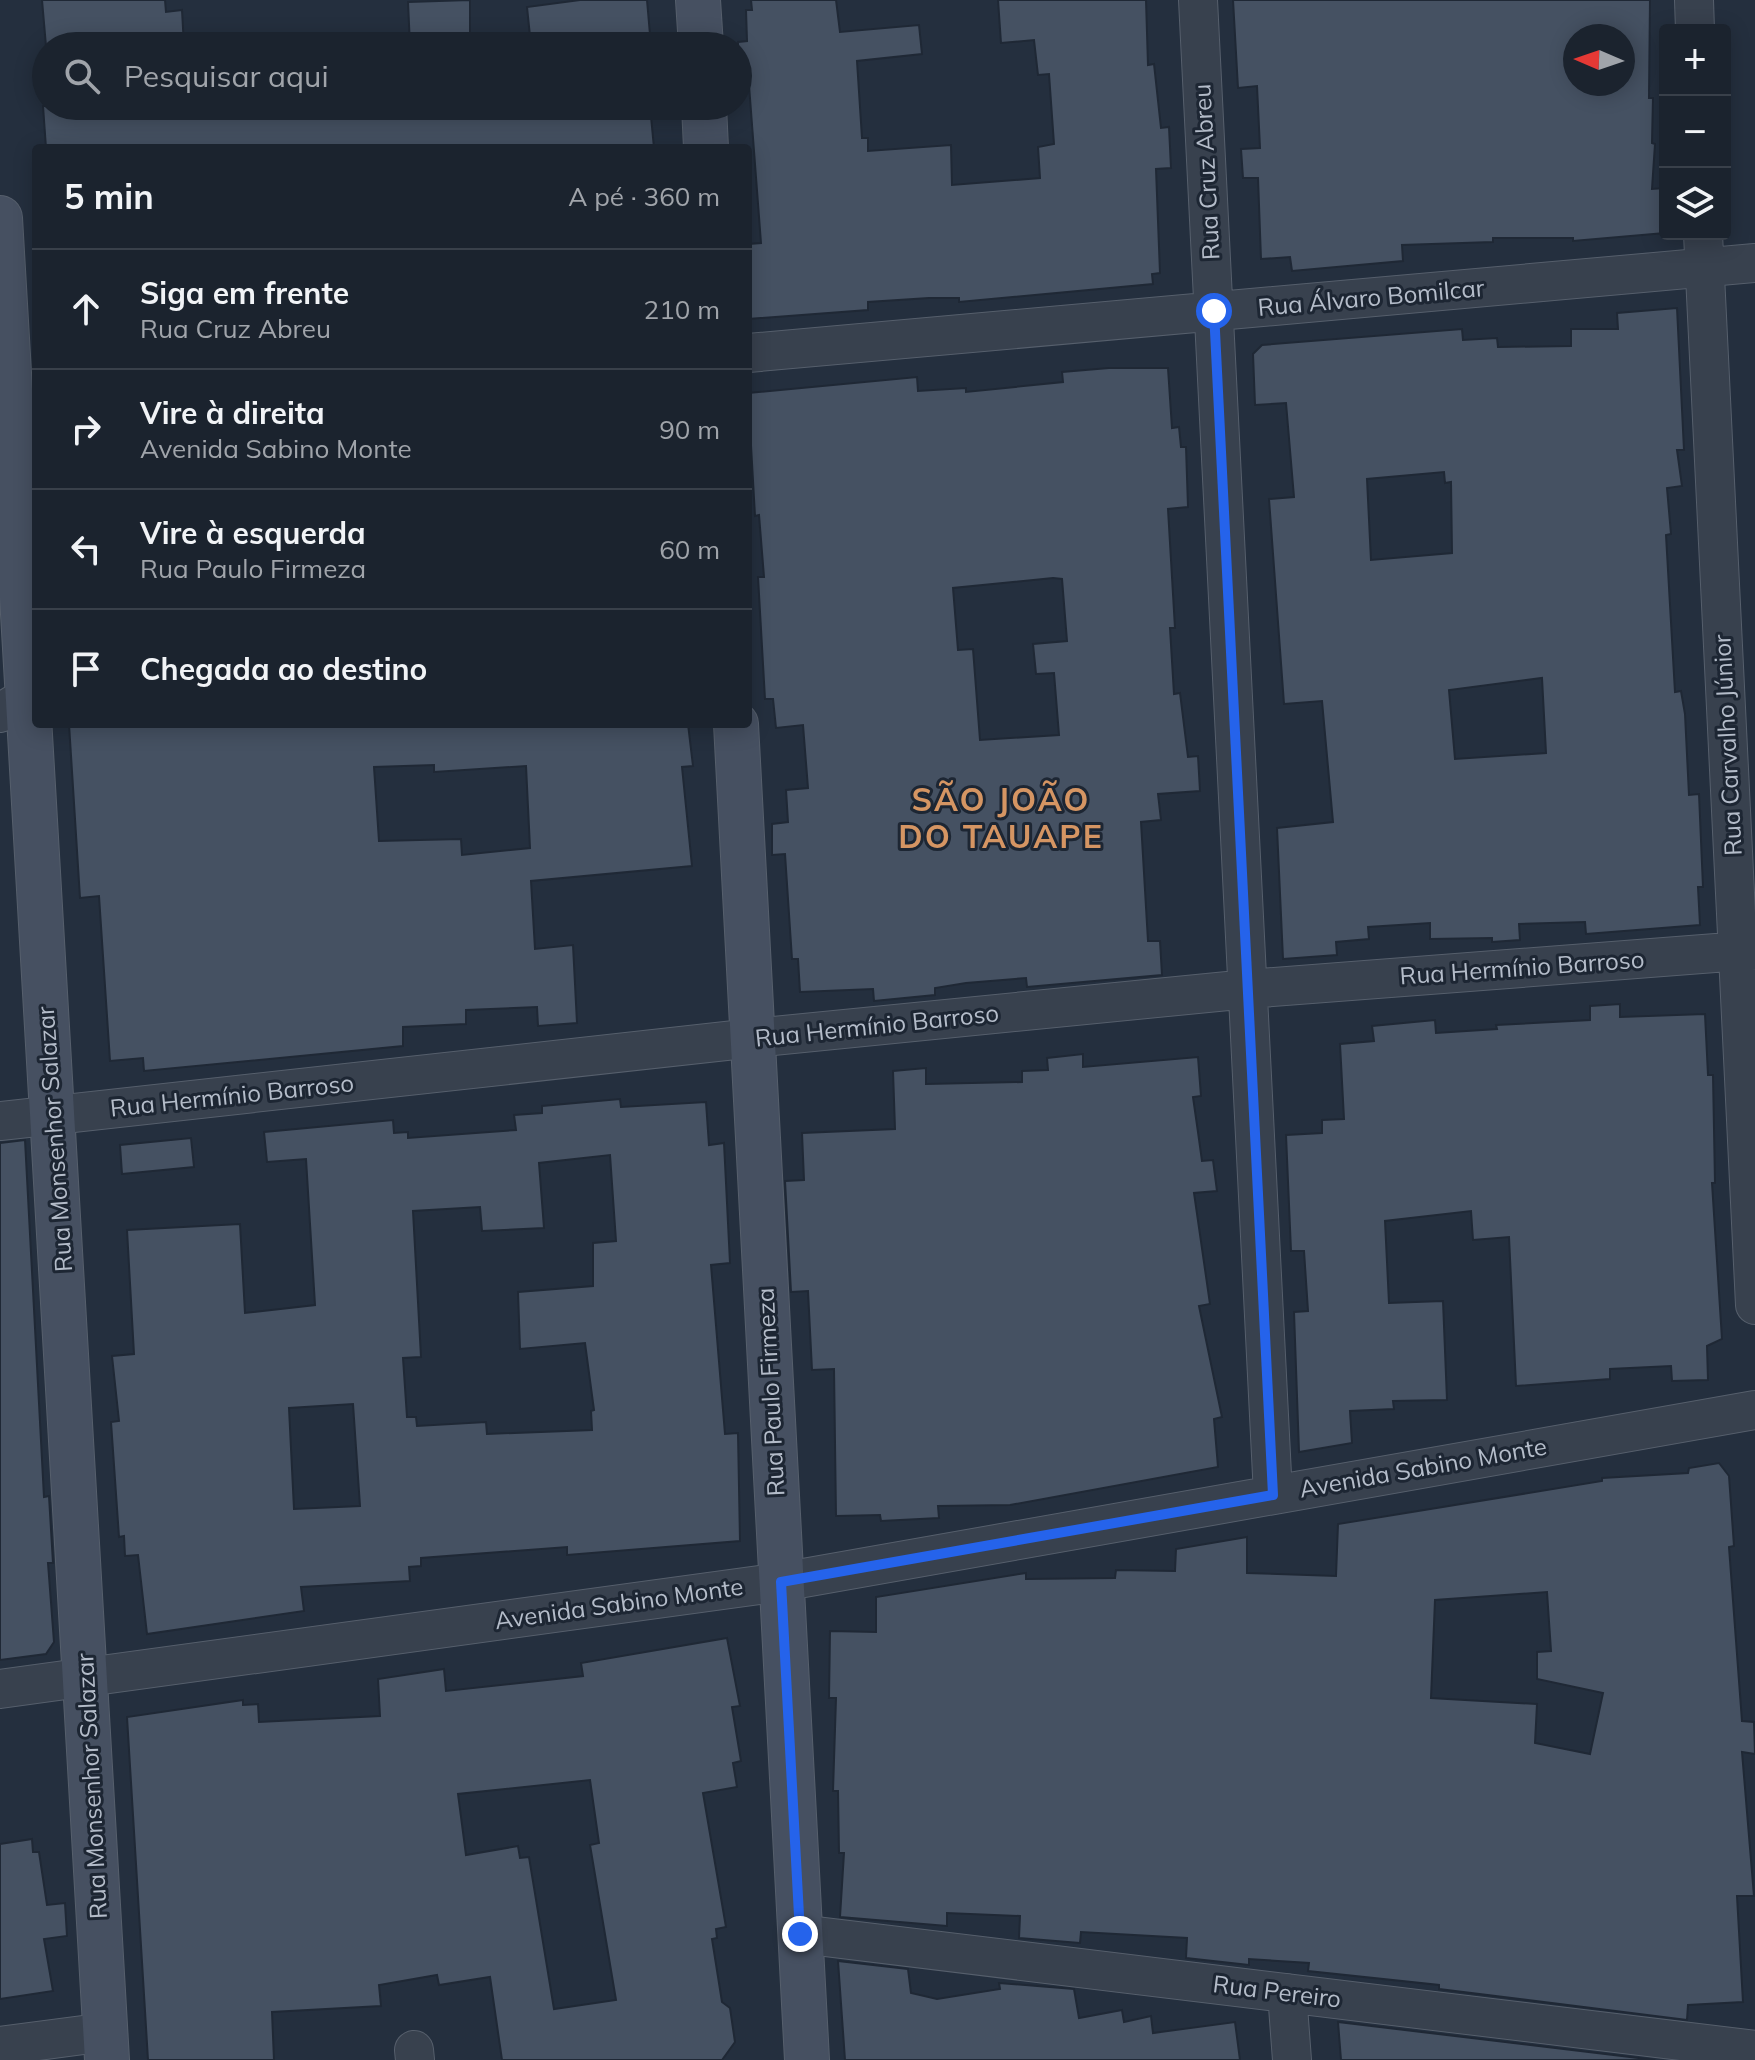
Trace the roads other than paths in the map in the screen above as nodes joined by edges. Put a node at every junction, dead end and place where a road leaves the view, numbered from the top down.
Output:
1 (698, 0) edge
2 (1198, 0) edge
3 (1694, 0) edge
4 (1695, 24) edge
5 (700, 32) edge
6 (705, 120) edge
7 (706, 144) edge
8 (0, 218) edge
9 (1704, 251) edge
10 (1755, 263) edge
11 (1214, 311) junction
12 (752, 353) edge
13 (25, 426) edge
14 (21, 700) edge
15 (736, 728) edge
16 (1746, 951) edge
17 (1248, 989) junction
18 (753, 1038) junction
19 (55, 1116) junction
20 (0, 1121) edge
21 (1755, 1305) edge
22 (1755, 1410) edge
23 (1273, 1495) junction
24 (781, 1582) junction
25 (86, 1676) junction
26 (0, 1689) edge
27 (800, 1934) junction
28 (1287, 1993) junction
29 (0, 2046) edge
30 (106, 2046) edge
31 (1755, 2050) edge
32 (807, 2060) edge
33 (1292, 2060) edge

1 - 5 street
2 - 11 street, Rua Cruz Abreu
3 - 4 street
6 - 7 street
8 - 13 street, Rua Monsenhor Salazar
9 - 10 street, Rua Álvaro Bomilcar
9 - 11 street, Rua Álvaro Bomilcar
9 - 16 street, Rua Carvalho Júnior
11 - 12 street, Rua Álvaro Bomilcar
11 - 17 street, Rua Cruz Abreu
13 - 14 street, Rua Monsenhor Salazar
14 - 19 street, Rua Monsenhor Salazar
15 - 18 street, Rua Paulo Firmeza
16 - 17 street, Rua Hermínio Barroso
16 - 21 street, Rua Carvalho Júnior
17 - 18 street, Rua Hermínio Barroso
17 - 23 street, Rua Cruz Abreu
18 - 19 street, Rua Hermínio Barroso
18 - 24 street, Rua Paulo Firmeza
19 - 20 street, Rua Hermínio Barroso
19 - 25 street, Rua Monsenhor Salazar
22 - 23 street, Avenida Sabino Monte
23 - 24 street, Avenida Sabino Monte
24 - 25 street, Avenida Sabino Monte
24 - 27 street, Rua Paulo Firmeza
25 - 26 street, Avenida Sabino Monte
25 - 30 street, Rua Monsenhor Salazar
27 - 28 street, Rua Pereiro
27 - 32 street, Rua Paulo Firmeza
28 - 31 street, Rua Pereiro
28 - 33 street
29 - 30 street

